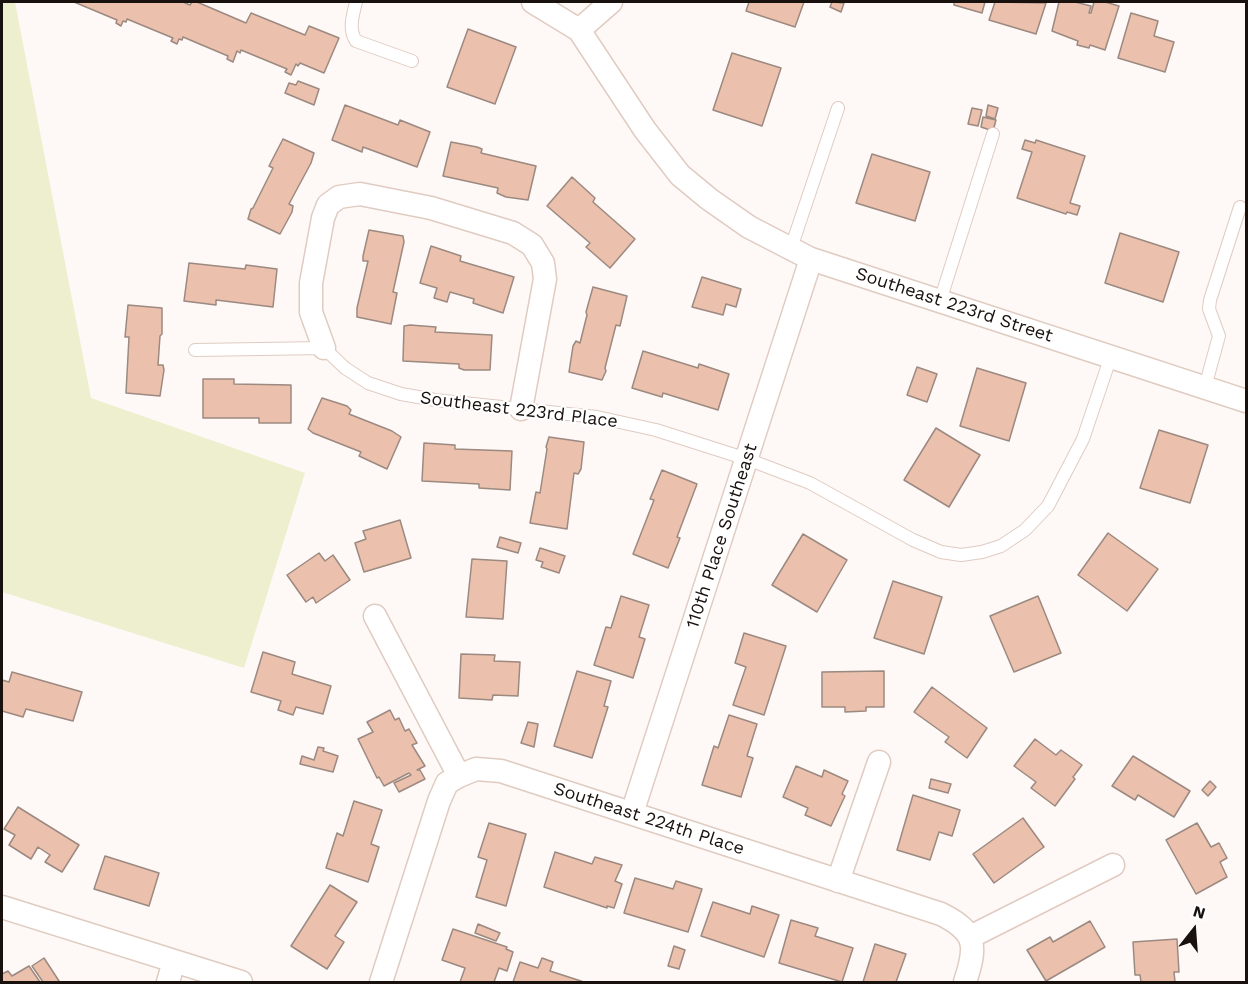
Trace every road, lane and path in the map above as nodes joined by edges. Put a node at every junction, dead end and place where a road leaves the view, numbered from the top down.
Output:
1 (356, 2) edge
2 (533, 2) edge
3 (611, 2) edge
4 (579, 30) junction
5 (412, 61) dead end
6 (838, 108) dead end
7 (993, 134) dead end
8 (1240, 207) dead end
9 (801, 254) junction
10 (940, 301) junction
11 (324, 348) junction
12 (195, 350) dead end
13 (1111, 356) junction
14 (1205, 387) junction
15 (1246, 400) edge
16 (521, 409) junction
17 (747, 459) junction
18 (375, 616) dead end
19 (879, 762) dead end
20 (459, 776) junction
21 (632, 813) junction
22 (1113, 865) dead end
23 (838, 881) junction
24 (2, 907) edge
25 (970, 937) junction
26 (171, 972) edge
27 (241, 982) edge
28 (381, 982) edge
29 (965, 982) edge

1 - 5 lane
2 - 4 street
3 - 4 street
4 - 9 street, Southeast 223rd Street
6 - 9 lane
7 - 10 lane
8 - 14 lane
9 - 10 street, Southeast 223rd Street
9 - 17 street, 110th Place Southeast
10 - 13 street, Southeast 223rd Street
11 - 12 lane
11 - 16 lane, Southeast 223rd Place
11 - 16 street
13 - 14 street, Southeast 223rd Street
13 - 17 lane, Southeast 223rd Place
14 - 15 street, Southeast 223rd Street
16 - 17 lane, Southeast 223rd Place
17 - 21 street, 110th Place Southeast
18 - 20 street
19 - 23 street
20 - 21 street, Southeast 224th Place
20 - 28 street
21 - 23 street, Southeast 224th Place
22 - 25 street
23 - 25 street, Southeast 224th Place
24 - 26 street
25 - 29 street
26 - 27 street

